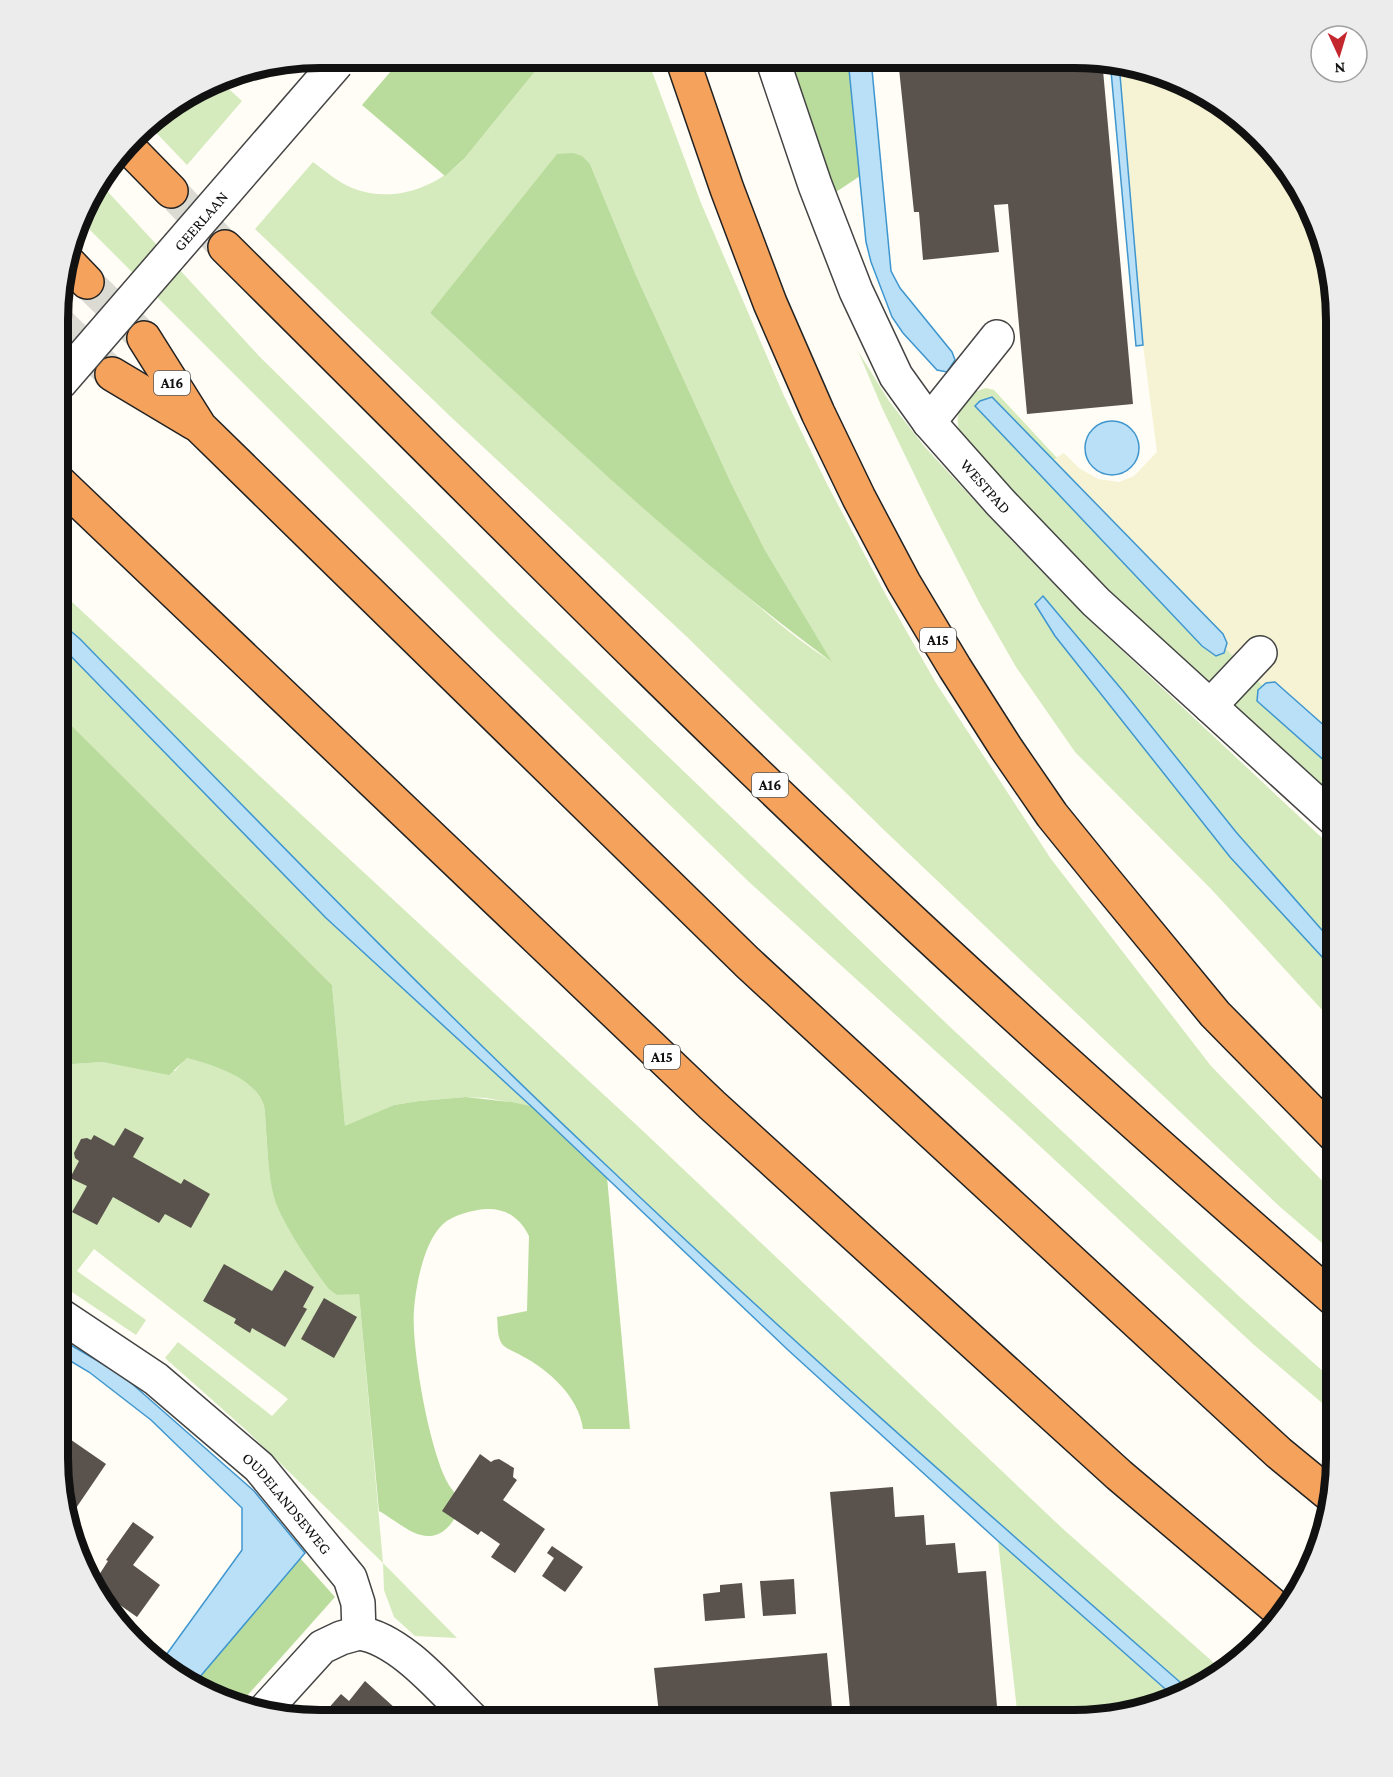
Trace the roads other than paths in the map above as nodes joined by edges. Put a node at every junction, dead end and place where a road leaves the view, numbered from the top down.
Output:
1 (332, 68) edge
2 (685, 68) edge
3 (775, 68) edge
4 (132, 151) edge
5 (171, 191) tunnel mouth
6 (225, 247) tunnel mouth
7 (997, 337) dead end
8 (144, 338) tunnel mouth
9 (68, 374) edge
10 (112, 374) tunnel mouth
11 (929, 422) junction
12 (200, 427) junction
13 (68, 491) edge
14 (1260, 653) dead end
15 (1210, 706) junction
16 (1326, 812) edge
17 (1326, 1127) edge
18 (1326, 1292) edge
19 (68, 1320) edge
20 (1323, 1489) edge
21 (1276, 1608) edge
22 (359, 1633) junction
23 (269, 1705) edge
24 (463, 1710) edge

1 - 9 street, GEERLAAN, bridge
2 - 17 highway, A15
3 - 11 street, WESTPAD
4 - 5 highway
6 - 18 highway, A16
7 - 11 street
8 - 12 highway, A16
10 - 12 highway
11 - 15 street, WESTPAD
12 - 20 highway, A16
13 - 21 highway, A15
14 - 15 street
15 - 16 street, WESTPAD
19 - 22 street, OUDELANDSEWEG
22 - 23 street
22 - 24 street

